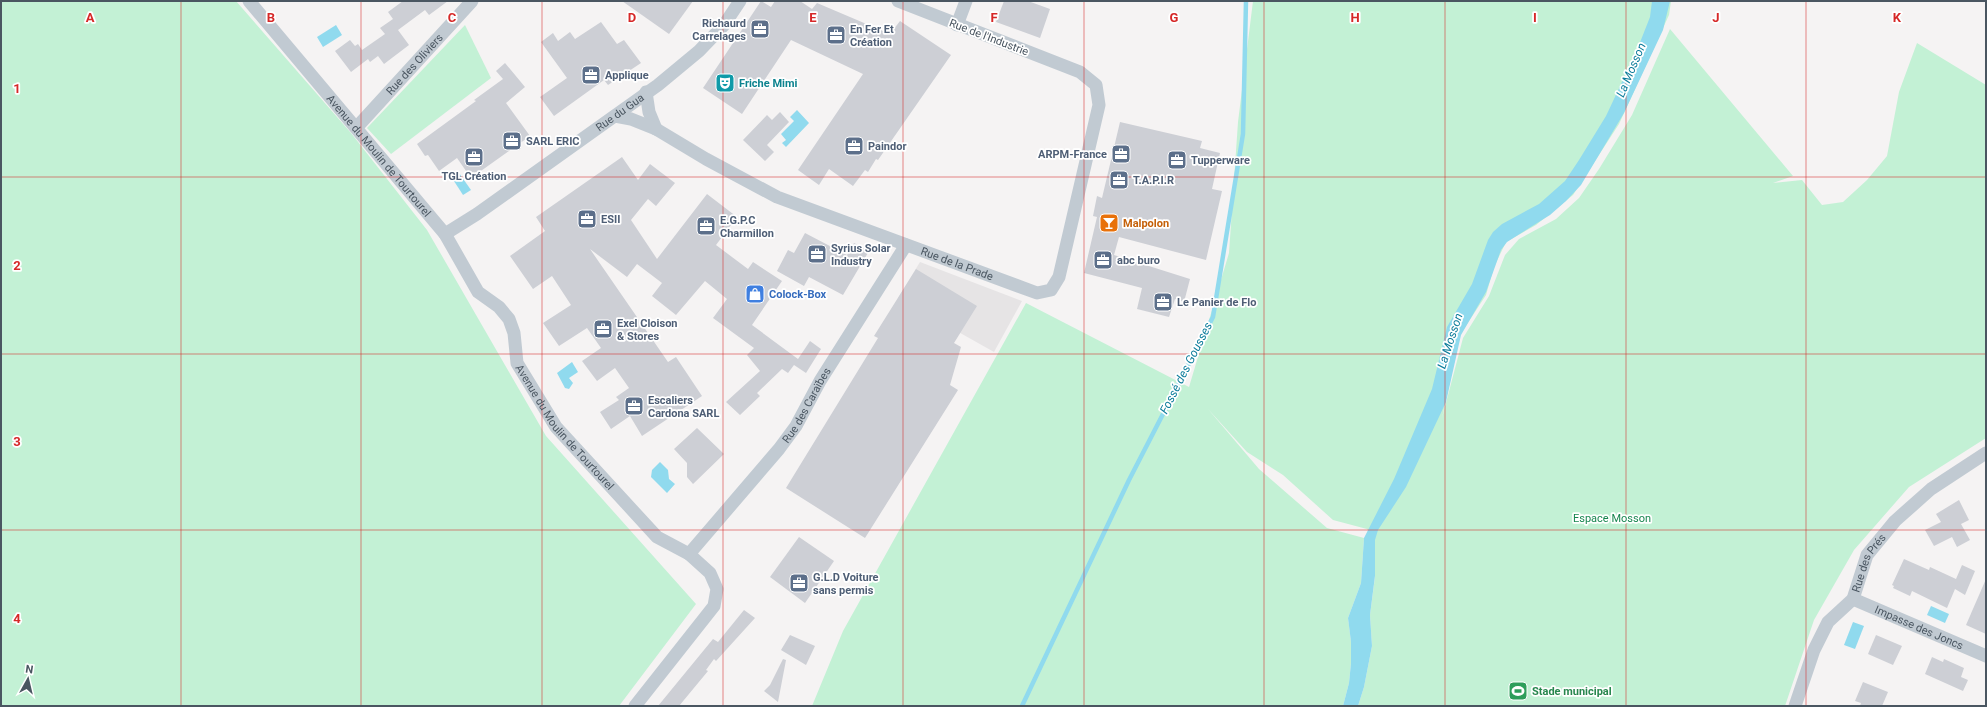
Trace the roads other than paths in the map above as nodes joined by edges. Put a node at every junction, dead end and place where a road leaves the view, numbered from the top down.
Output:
1 (249, 1) edge
2 (472, 1) edge
3 (740, 1) edge
4 (898, 1) edge
5 (966, 1) edge
6 (957, 25) junction
7 (1080, 72) joint
8 (646, 92) junction
9 (614, 116) junction
10 (357, 127) junction
11 (656, 129) junction
12 (445, 234) junction
13 (906, 245) junction
14 (1986, 453) edge
15 (689, 554) junction
16 (1853, 599) junction
17 (1986, 656) edge
18 (635, 706) edge
19 (1795, 706) edge

1 - 10 street, Avenue du Moulin de Tourtourel
2 - 10 street, Rue des Oliviers
3 - 8 street, Rue du Gua
4 - 6 street, Rue de l'Industrie
5 - 6 street
6 - 7 street, Rue de l'Industrie
7 - 13 street, Rue de la Prade
8 - 9 street, Rue du Gua
8 - 11 street
9 - 11 street, Rue de la Prade
9 - 12 street, Rue du Gua
10 - 12 street, Avenue du Moulin de Tourtourel
11 - 13 street, Rue de la Prade
12 - 15 street, Avenue du Moulin de Tourtourel
13 - 15 street, Rue des Caraïbes
14 - 16 street, Rue des Prés
15 - 18 street, Avenue du Moulin de Tourtourel
16 - 17 street, Impasse des Joncs
16 - 19 street, Rue des Prés

